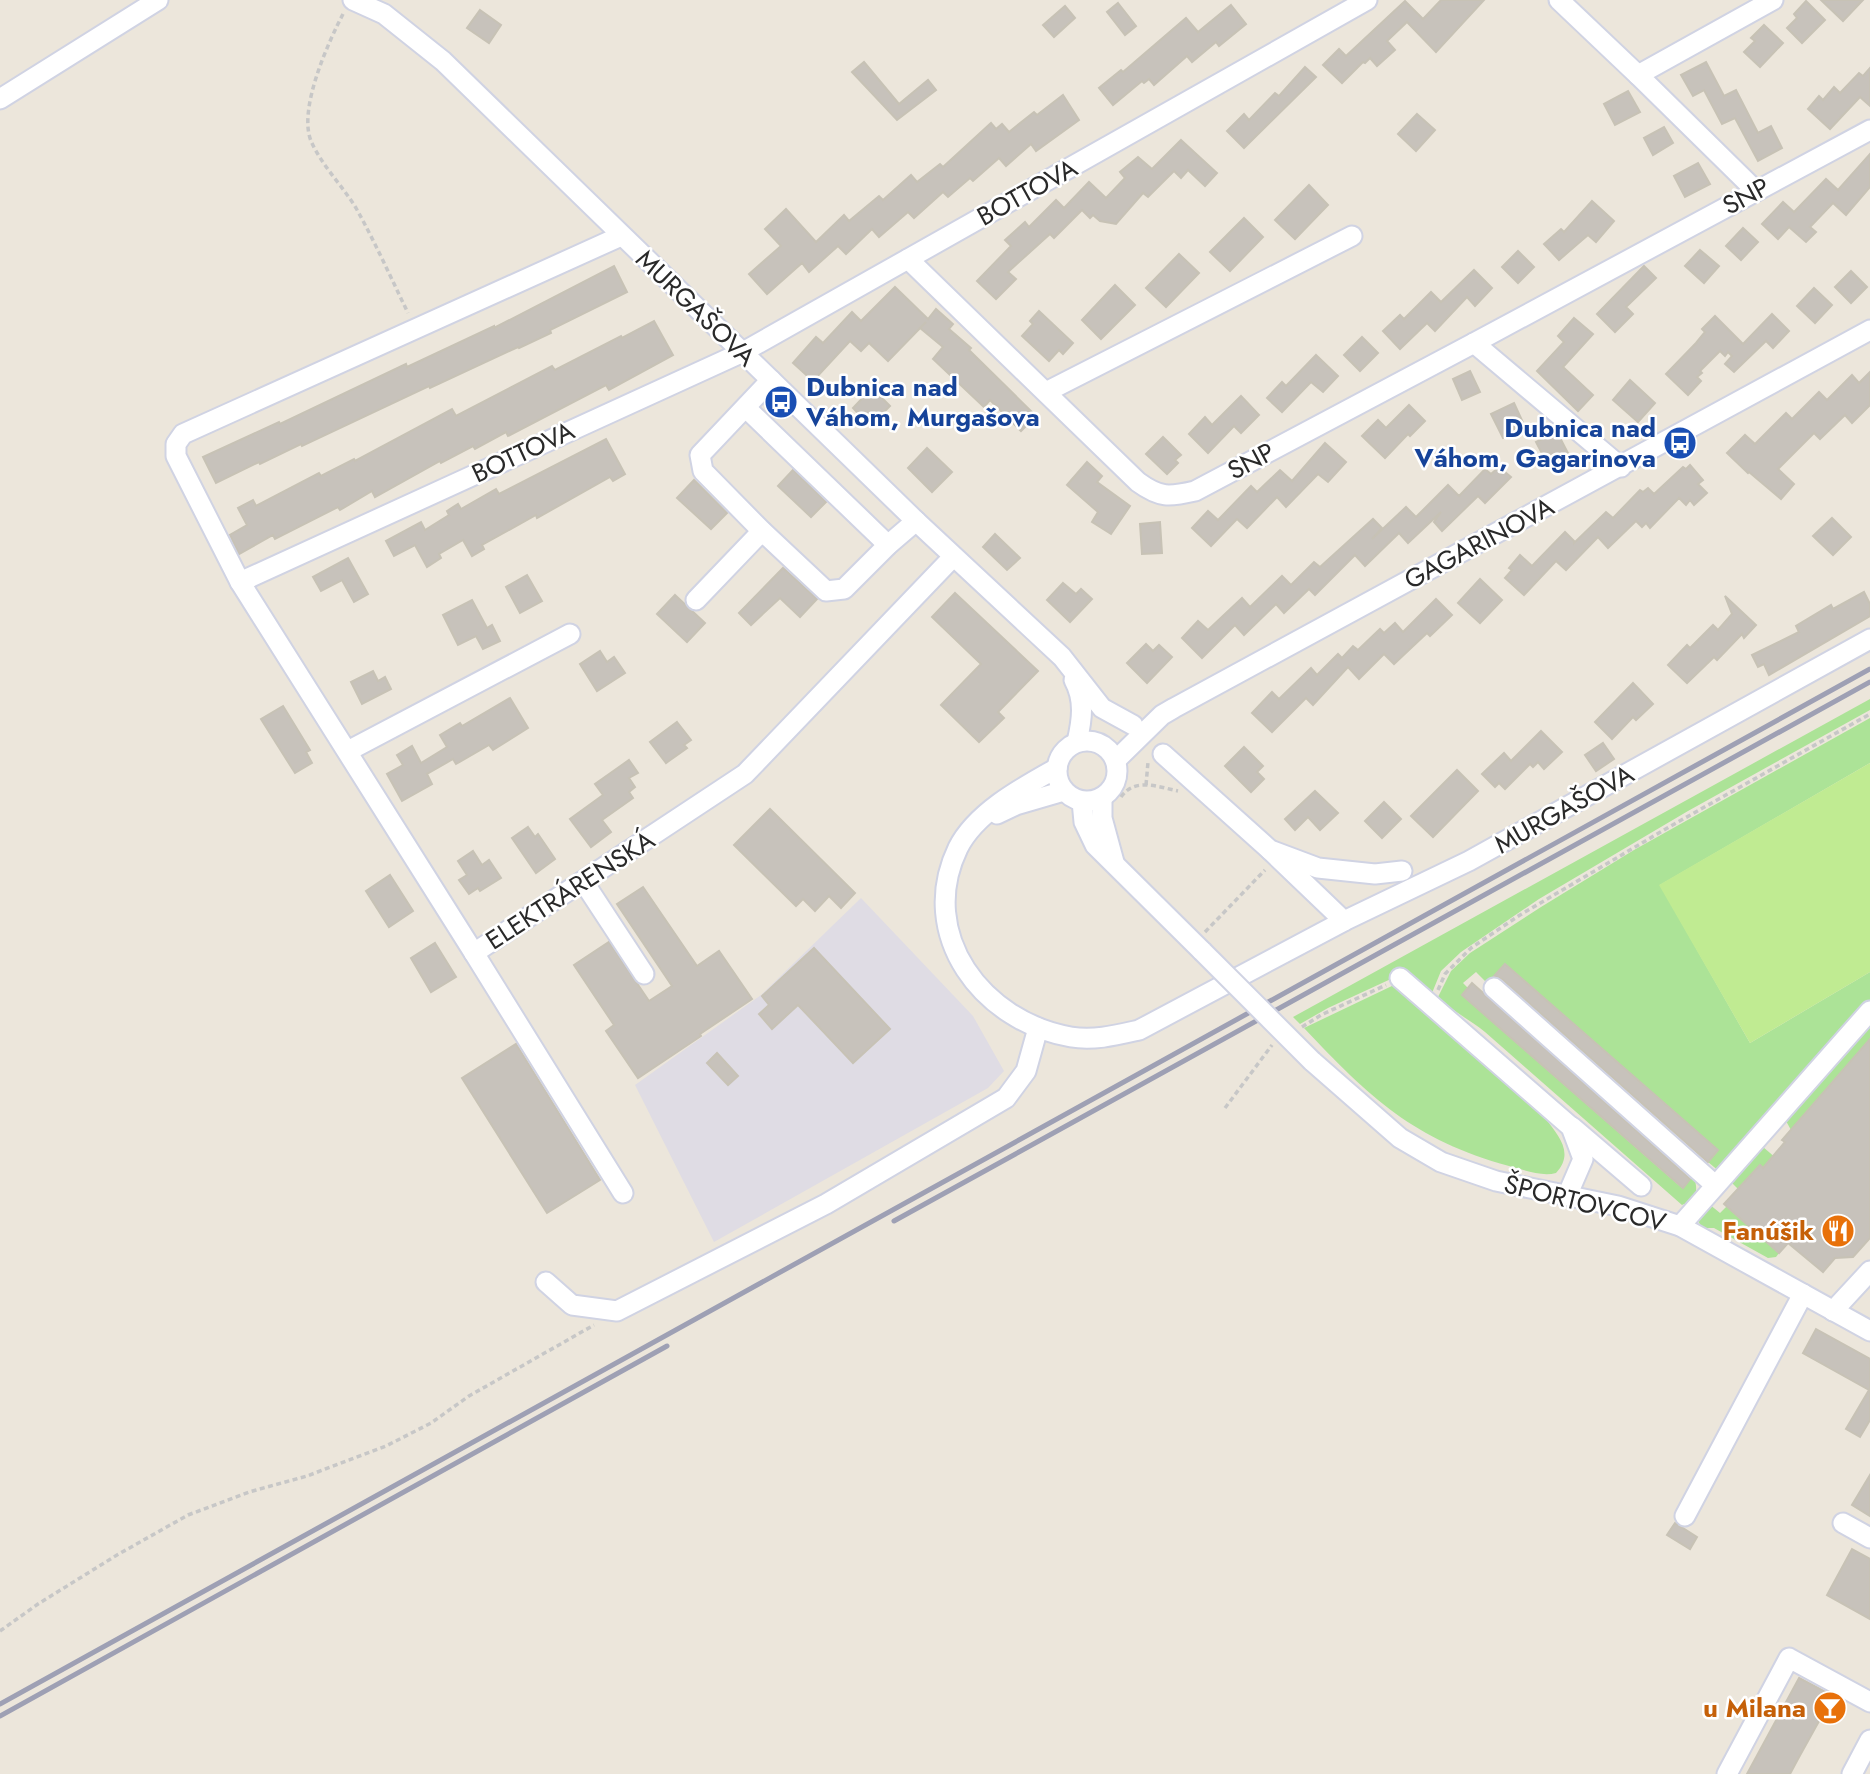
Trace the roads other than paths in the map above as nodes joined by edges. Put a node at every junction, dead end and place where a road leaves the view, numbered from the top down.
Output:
1 (158, 0) edge
2 (1367, 0) edge
3 (1559, 0) edge
4 (1773, 0) edge
5 (349, 5) edge
6 (1638, 75) junction
7 (0, 99) edge
8 (1870, 130) edge
9 (1755, 190) junction
10 (621, 236) junction
11 (1352, 236) dead end
12 (908, 259) junction
13 (1870, 330) edge
14 (1474, 343) junction
15 (743, 352) junction
16 (771, 380) junction
17 (1046, 392) junction
18 (746, 408) junction
19 (1621, 467) junction
20 (916, 521) junction
21 (762, 531) junction
22 (888, 545) junction
23 (953, 557) junction
24 (240, 582) junction
25 (696, 600) dead end
26 (570, 634) dead end
27 (1870, 639) edge
28 (1062, 657) junction
29 (1102, 708) junction
30 (1162, 715) junction
31 (1133, 724) junction
32 (1077, 742) junction
33 (1107, 750) junction
34 (348, 751) junction
35 (1163, 754) dead end
36 (1056, 768) junction
37 (1064, 791) junction
38 (1111, 799) junction
39 (1082, 802) junction
40 (980, 821) junction
41 (1268, 859) junction
42 (1115, 866) junction
43 (1402, 870) dead end
44 (583, 881) junction
45 (1345, 920) junction
46 (474, 953) junction
47 (644, 974) dead end
48 (1401, 978) dead end
49 (1494, 988) dead end
50 (1870, 1011) edge
51 (1038, 1028) junction
52 (1571, 1127) junction
53 (1715, 1185) junction
54 (1641, 1186) dead end
55 (623, 1194) dead end
56 (1567, 1196) junction
57 (1680, 1226) junction
58 (1870, 1271) edge
59 (546, 1282) dead end
60 (1803, 1294) junction
61 (1833, 1311) junction
62 (1870, 1331) edge
63 (1685, 1516) dead end
64 (1843, 1523) dead end
65 (1870, 1538) edge
66 (1870, 1702) edge
67 (1870, 1740) edge
68 (1727, 1774) edge
69 (1852, 1774) edge

1 - 7 street
2 - 12 street, BOTTOVA
3 - 6 street
4 - 6 street
5 - 10 street, MURGAŠOVA
6 - 9 street
8 - 9 street, SNP
9 - 14 street, SNP
10 - 15 street, MURGAŠOVA
10 - 24 street
11 - 17 street
12 - 15 street, BOTTOVA
12 - 17 street, SNP
13 - 19 street, GAGARINOVA
14 - 17 street, SNP
14 - 19 street
15 - 16 street, MURGAŠOVA
15 - 24 street, BOTTOVA
16 - 18 street
16 - 20 street, MURGAŠOVA
18 - 21 street
18 - 22 street
19 - 30 street, GAGARINOVA
20 - 22 street
20 - 23 street, MURGAŠOVA
21 - 22 street
21 - 25 street
23 - 28 street, MURGAŠOVA
23 - 44 street, ELEKTRÁRENSKÁ
24 - 34 street, ELEKTRÁRENSKÁ
26 - 34 street
27 - 45 street, MURGAŠOVA
28 - 29 street, MURGAŠOVA
28 - 32 street, MURGAŠOVA
29 - 31 street, MURGAŠOVA
29 - 33 street
30 - 31 street, GAGARINOVA
30 - 33 street, GAGARINOVA
31 - 33 street, GAGARINOVA
32 - 33 street
32 - 36 street
33 - 38 street
34 - 46 street, ELEKTRÁRENSKÁ
35 - 41 street
36 - 37 street
36 - 40 street, MURGAŠOVA
37 - 39 street
37 - 40 street
38 - 39 street
38 - 42 street
39 - 42 street, ŠPORTOVCOV
40 - 51 street, MURGAŠOVA
41 - 43 street
41 - 45 street
42 - 56 street, ŠPORTOVCOV, bridge
44 - 46 street, ELEKTRÁRENSKÁ
44 - 47 street
45 - 51 street, MURGAŠOVA
46 - 55 street
48 - 52 street
49 - 53 street
50 - 53 street
51 - 59 street
52 - 54 street
52 - 56 street
53 - 57 street
56 - 57 street, ŠPORTOVCOV
57 - 60 street, ŠPORTOVCOV
58 - 61 street
60 - 61 street, ŠPORTOVCOV
60 - 63 street
61 - 62 street, ŠPORTOVCOV
64 - 65 street
66 - 68 street
67 - 69 street

